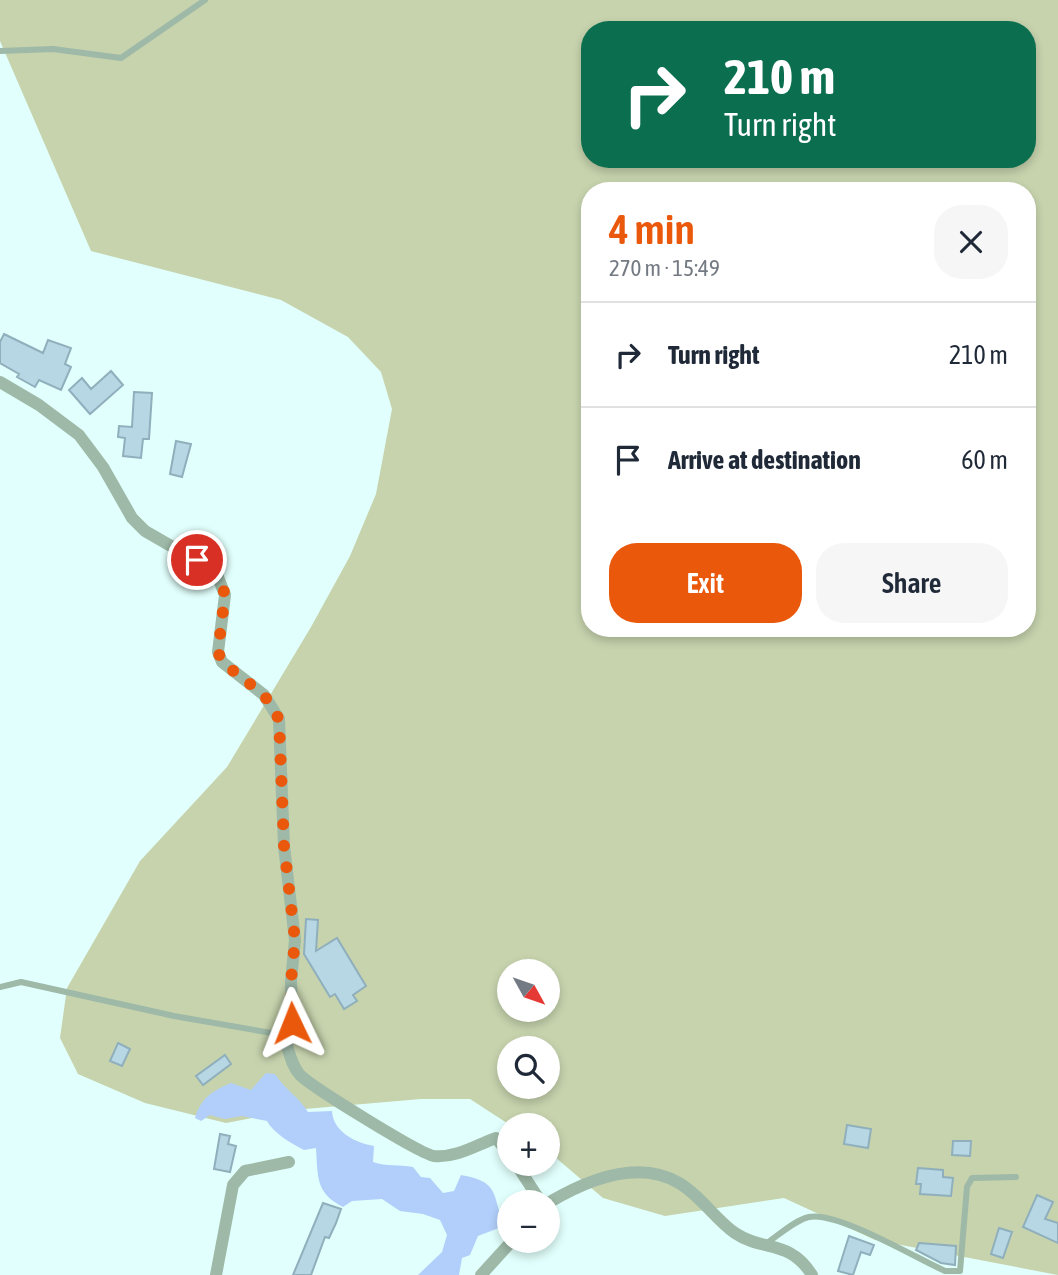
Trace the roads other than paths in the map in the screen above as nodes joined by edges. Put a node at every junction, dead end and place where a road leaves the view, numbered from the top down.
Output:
1 (205, 0) edge
2 (0, 51) edge
3 (0, 382) edge
4 (0, 986) edge
5 (283, 1035) junction
6 (497, 1139) edge
7 (289, 1162) dead end
8 (1016, 1177) dead end
9 (560, 1196) edge
10 (767, 1243) junction
11 (501, 1253) edge
12 (216, 1275) edge
13 (481, 1275) edge
14 (812, 1275) edge

1 - 2 lane
3 - 5 street
4 - 5 lane
5 - 6 street
7 - 12 street
8 - 10 lane
9 - 10 street
10 - 14 street
11 - 13 street

